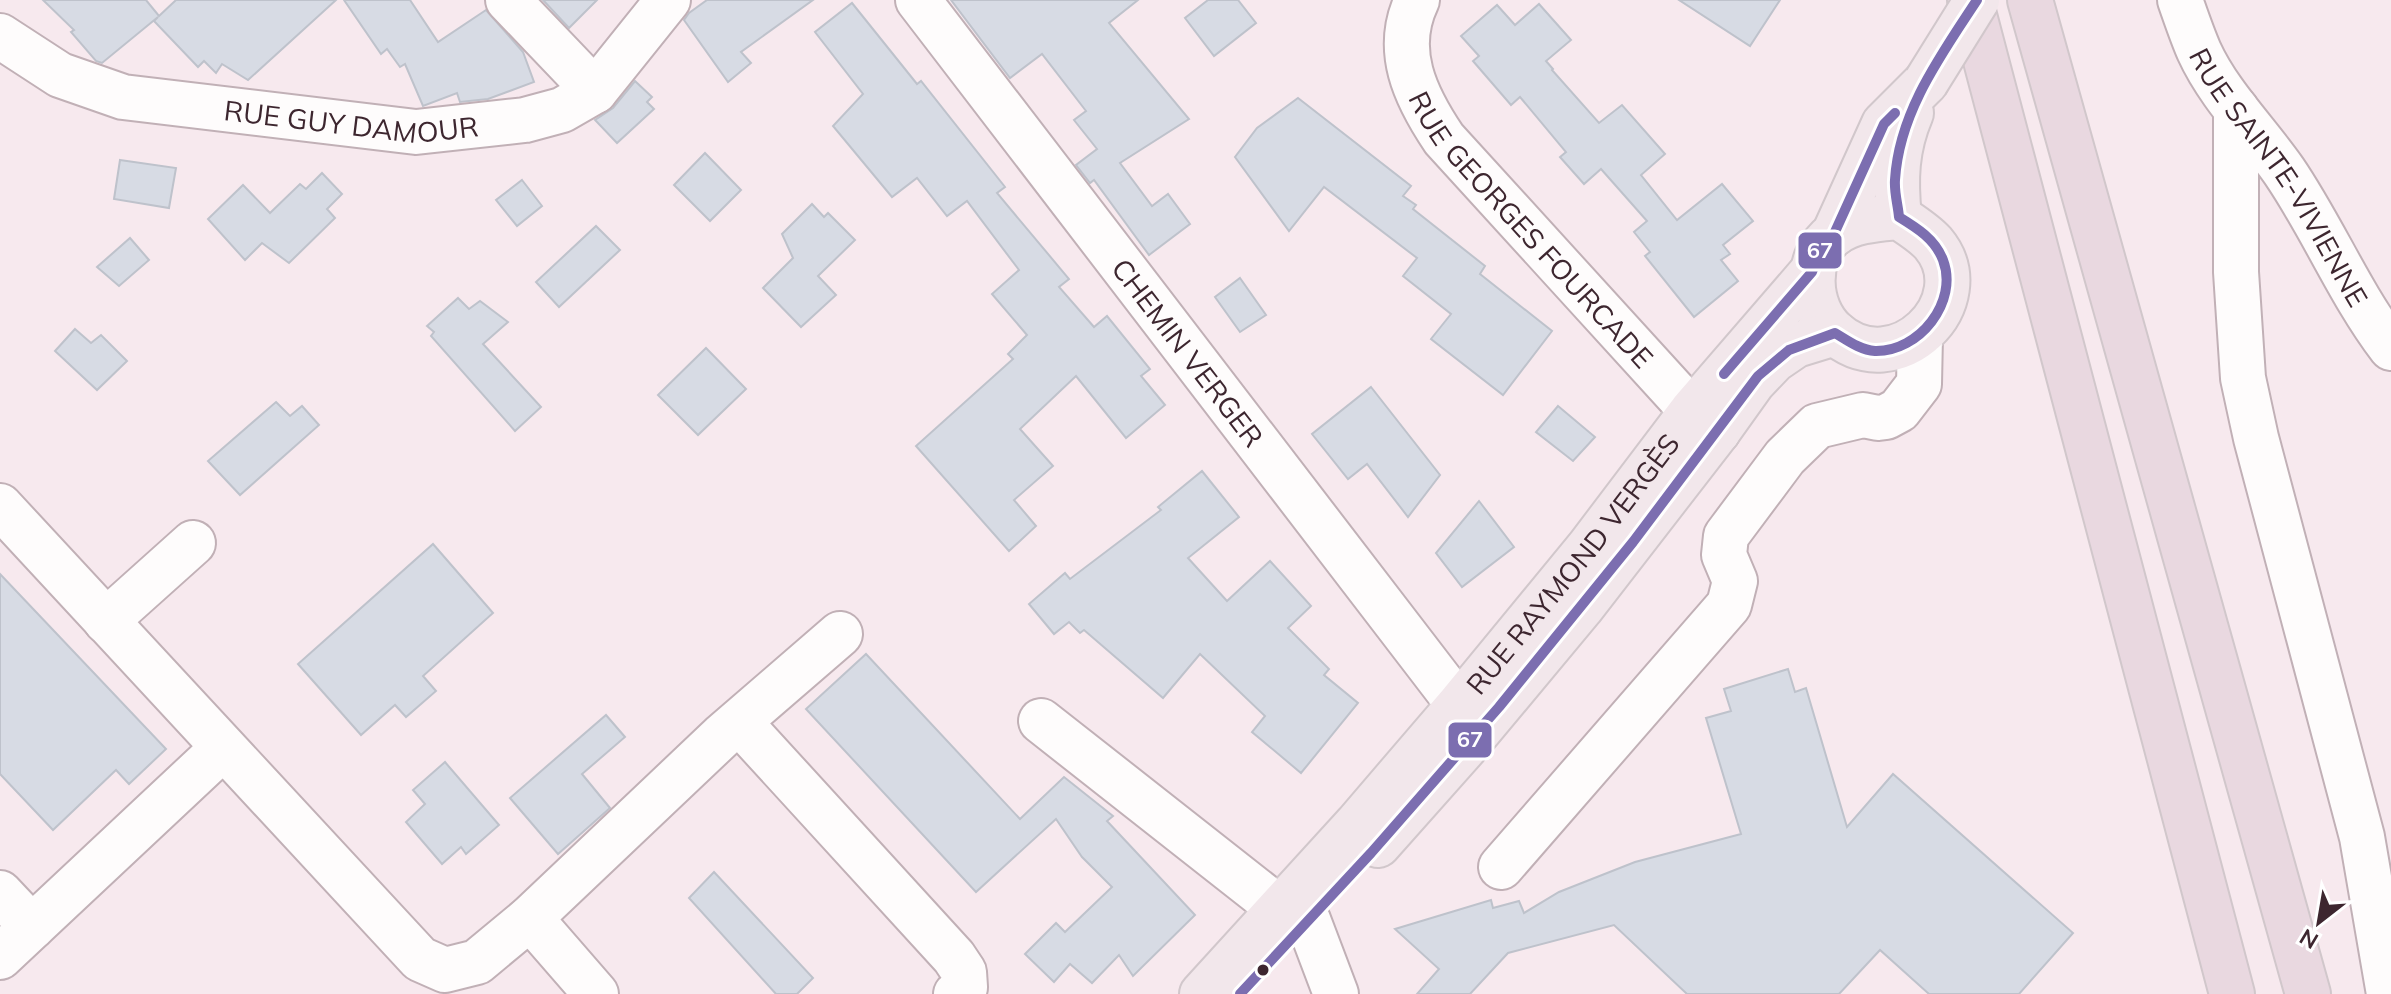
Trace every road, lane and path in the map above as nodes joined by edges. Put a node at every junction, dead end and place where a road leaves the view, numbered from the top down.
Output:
1 (508, 0) edge
2 (668, 0) edge
3 (918, 0) edge
4 (1417, 0) edge
5 (1970, 0) edge
6 (1977, 0) edge
7 (2030, 0) edge
8 (2180, 0) edge
9 (0, 36) edge
10 (1926, 82) junction
11 (595, 91) junction
12 (2236, 109) junction
13 (1899, 217) junction
14 (1834, 234) junction
15 (1812, 272) junction
16 (1835, 333) junction
17 (1904, 343) junction
18 (2391, 348) edge
19 (1705, 421) junction
20 (0, 506) edge
21 (193, 543) dead end
22 (106, 621) junction
23 (840, 634) dead end
24 (1459, 705) junction
25 (1041, 721) dead end
26 (740, 723) junction
27 (223, 748) junction
28 (1501, 867) dead end
29 (0, 893) edge
30 (1294, 915) junction
31 (530, 918) junction
32 (32, 927) junction
33 (0, 957) edge
34 (596, 994) edge
35 (956, 994) edge
36 (1202, 994) edge
37 (1240, 994) edge
38 (1336, 994) edge
39 (2232, 994) edge
40 (2308, 994) edge
41 (2389, 994) edge

1 - 11 street
2 - 11 street, RUE GUY DAMOUR
3 - 24 street, CHEMIN VERGER
4 - 19 street, RUE GEORGES FOURCADE
5 - 39 highway
6 - 10 main road, bridge
7 - 40 highway
8 - 12 street, RUE SAINTE-VIVIENNE
9 - 11 street, RUE GUY DAMOUR
10 - 13 main road
10 - 14 main road
12 - 18 street, RUE SAINTE-VIVIENNE
12 - 41 street
13 - 14 main road
13 - 17 main road
14 - 15 main road
15 - 16 main road
15 - 19 main road, RUE RAYMOND VERGÈS
16 - 17 main road
16 - 19 main road, RUE RAYMOND VERGÈS
17 - 28 street
19 - 24 main road, RUE RAYMOND VERGÈS
19 - 30 main road, RUE RAYMOND VERGÈS
20 - 22 street
21 - 22 street
22 - 27 street
23 - 26 street
24 - 30 main road, RUE RAYMOND VERGÈS
25 - 30 street
26 - 31 street
26 - 35 street
27 - 31 street
27 - 32 street
29 - 32 street
30 - 36 main road, RUE RAYMOND VERGÈS
30 - 37 main road, RUE RAYMOND VERGÈS
30 - 38 street
31 - 34 street
32 - 33 street

